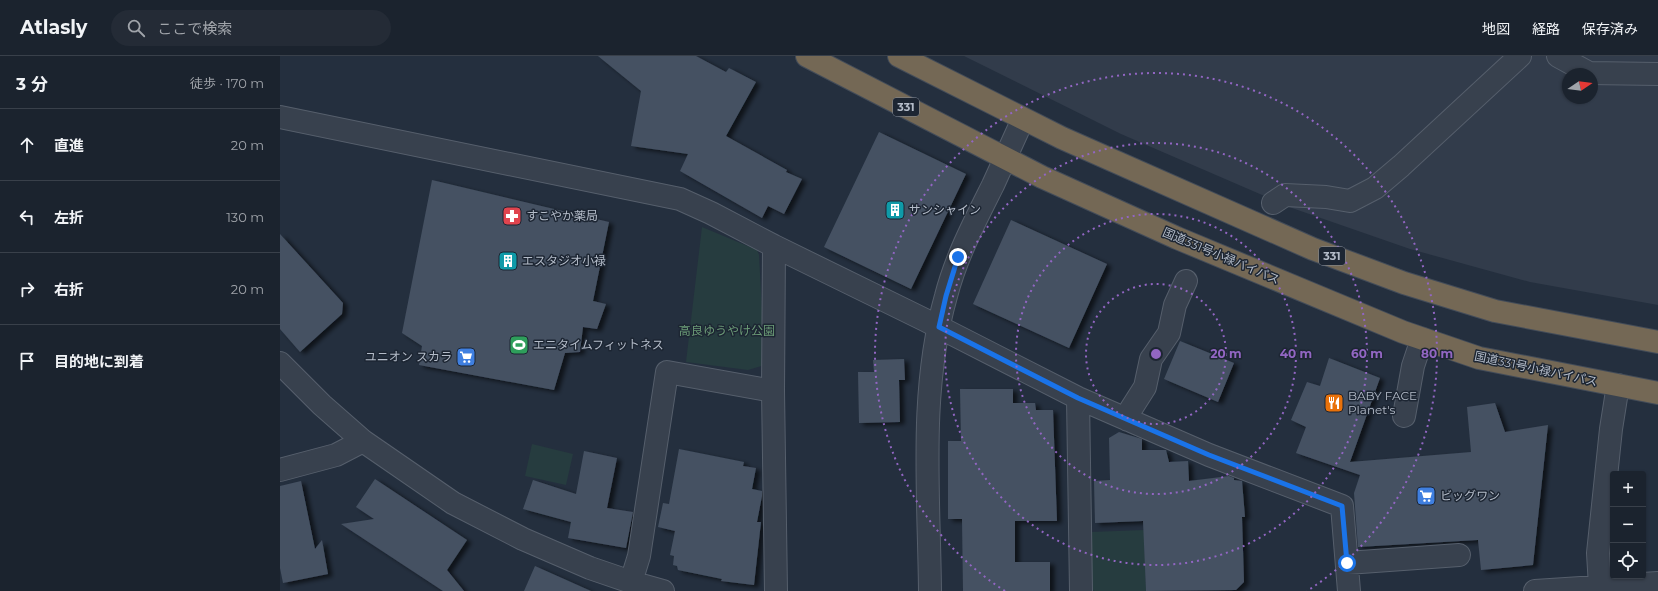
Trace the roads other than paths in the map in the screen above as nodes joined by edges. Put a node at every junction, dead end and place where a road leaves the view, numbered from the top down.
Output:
1 (807, 56) edge
2 (898, 56) edge
3 (1520, 56) edge
4 (1558, 56) edge
5 (1658, 74) edge
6 (280, 117) edge
7 (1023, 119) junction
8 (1005, 158) junction
9 (1274, 203) dead end
10 (774, 246) junction
11 (1186, 281) dead end
12 (939, 327) junction
13 (1422, 339) junction
14 (1658, 342) edge
15 (280, 363) edge
16 (1618, 385) junction
17 (773, 391) junction
18 (1658, 393) edge
19 (1078, 398) junction
20 (1404, 416) dead end
21 (1128, 420) junction
22 (363, 441) junction
23 (280, 470) edge
24 (1459, 555) dead end
25 (1347, 563) junction
26 (631, 582) junction
27 (1658, 582) edge
28 (1600, 586) junction
29 (663, 591) edge
30 (776, 591) edge
31 (930, 591) edge
32 (1081, 591) edge
33 (1349, 591) edge
34 (1535, 591) edge

1 - 8 highway, 国道331号小禄バイパス / 331
2 - 7 highway, 331
3 - 9 street
4 - 5 street
6 - 10 street
7 - 8 street
7 - 14 highway, 331
8 - 12 street
8 - 13 highway, 国道331号小禄バイパス / 331
10 - 12 street
10 - 17 street
11 - 21 street
12 - 19 street
12 - 31 street
13 - 16 highway, 国道331号小禄バイパス / 331
13 - 20 street
15 - 22 street
16 - 18 highway, 国道331号小禄バイパス / 331
16 - 28 street
17 - 26 street
17 - 30 street
19 - 21 street
19 - 32 street
21 - 25 street
22 - 23 street
22 - 26 street
24 - 25 street
25 - 33 street
26 - 29 street
27 - 28 street
28 - 34 street

